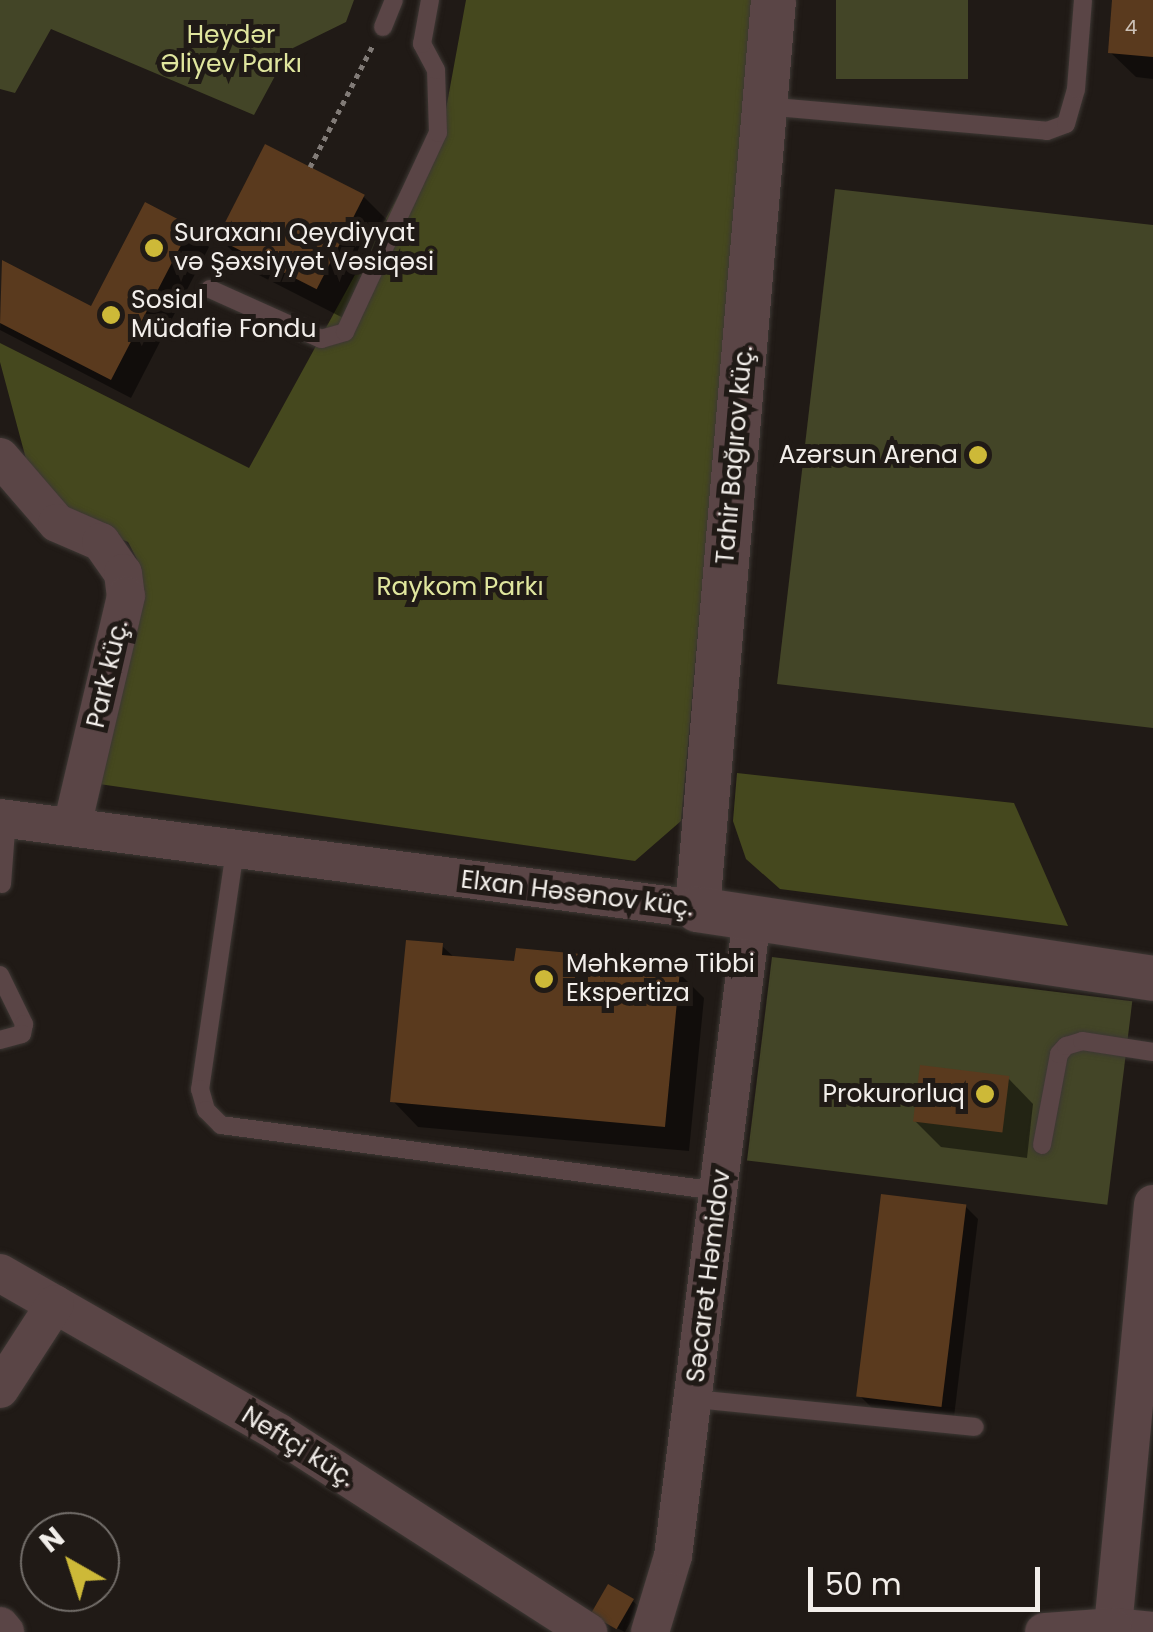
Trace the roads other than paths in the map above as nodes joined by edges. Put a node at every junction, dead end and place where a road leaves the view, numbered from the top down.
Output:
1 (394, 0) edge
2 (430, 0) edge
3 (772, 0) edge
4 (1083, 0) edge
5 (383, 27) road end
6 (764, 106) junction
7 (210, 289) dead end
8 (0, 457) edge
9 (3, 818) edge
10 (72, 827) junction
11 (235, 850) junction
12 (2, 884) edge
13 (697, 909) junction
14 (752, 916) junction
15 (0, 975) edge
16 (1153, 978) edge
17 (0, 1040) edge
18 (1153, 1052) edge
19 (1042, 1145) dead end
20 (718, 1191) junction
21 (1153, 1204) edge
22 (0, 1273) edge
23 (55, 1304) junction
24 (0, 1389) edge
25 (695, 1398) junction
26 (975, 1428) dead end
27 (0, 1626) edge
28 (1112, 1627) junction
29 (580, 1630) edge
30 (1153, 1631) edge
31 (5, 1632) edge
32 (650, 1632) edge
33 (1044, 1632) edge

1 - 5 lane
2 - 7 lane
3 - 6 street, Tahir Bağırov küç.
4 - 6 lane
6 - 13 street, Tahir Bağırov küç.
8 - 10 street, Park küç.
9 - 10 street, Elxan Həsənov küç.
9 - 12 lane
10 - 11 street, Elxan Həsənov küç.
11 - 13 street, Elxan Həsənov küç.
11 - 20 lane
13 - 14 street, Elxan Həsənov küç.
14 - 16 street, Elxan Həsənov küç.
14 - 20 street, Səcarət Həmidov
15 - 17 lane
18 - 19 lane
20 - 25 street, Səcarət Həmidov
21 - 28 street
22 - 23 street, Neftçi küç.
23 - 24 street
23 - 29 street, Neftçi küç.
25 - 26 lane
25 - 32 street, Səcarət Həmidov
27 - 31 street
28 - 30 street
28 - 33 street

